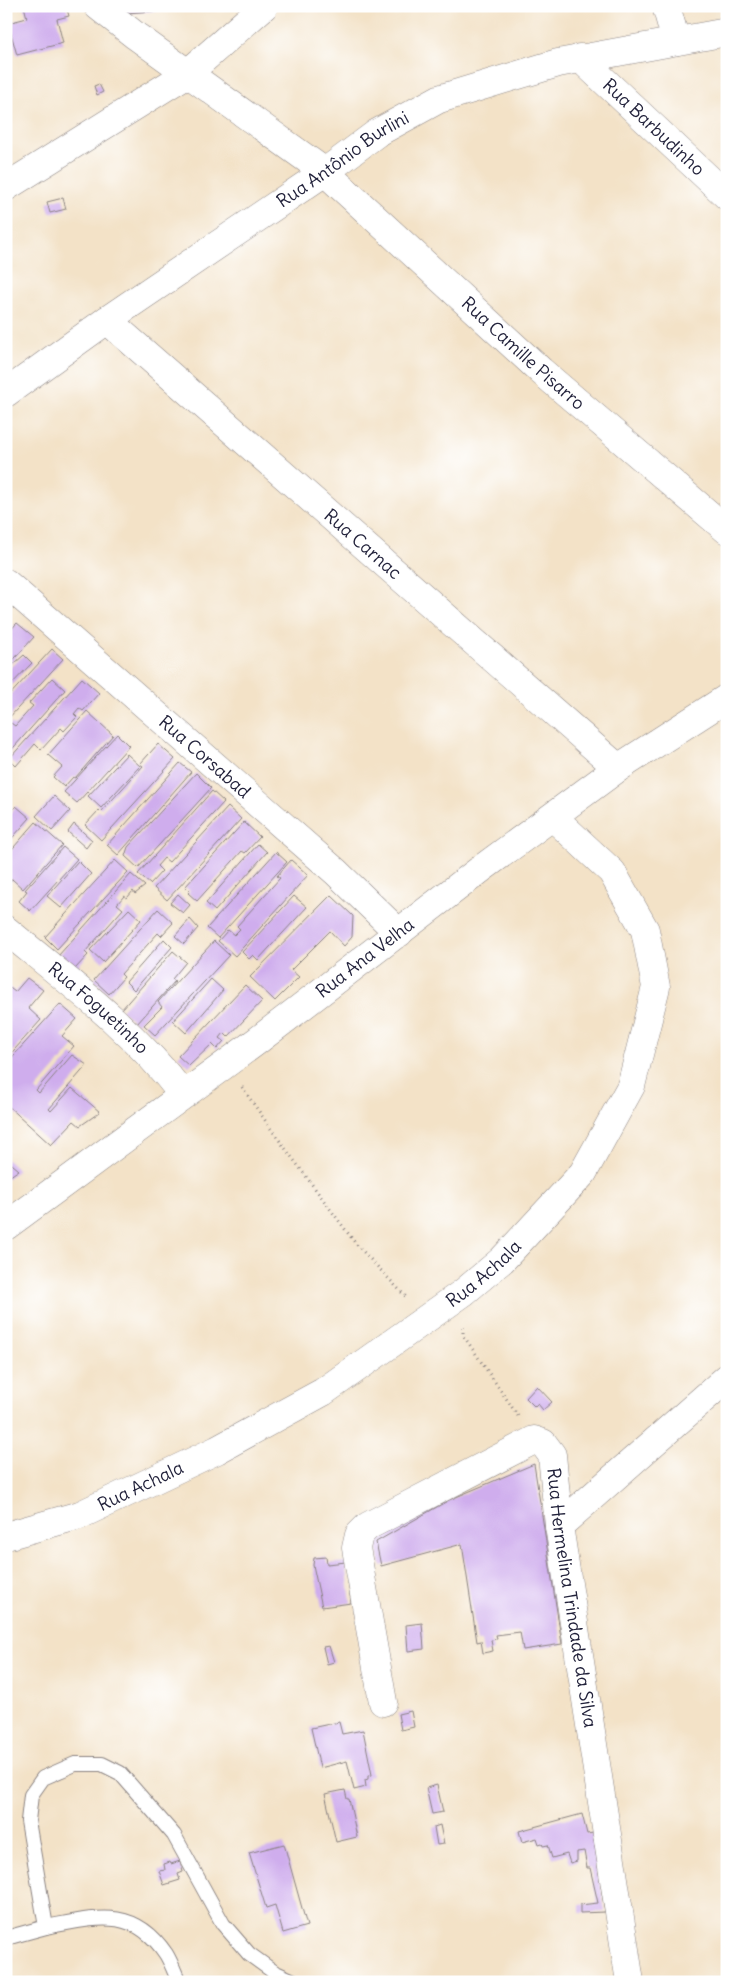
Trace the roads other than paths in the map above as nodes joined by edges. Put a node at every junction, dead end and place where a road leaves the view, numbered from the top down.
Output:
1 (98, 6) edge
2 (264, 6) edge
3 (666, 6) edge
4 (727, 32) edge
5 (676, 41) junction
6 (580, 58) junction
7 (188, 73) junction
8 (325, 172) junction
9 (6, 187) edge
10 (727, 196) edge
11 (108, 320) junction
12 (6, 393) edge
13 (727, 530) edge
14 (6, 583) edge
15 (727, 698) edge
16 (618, 768) junction
17 (553, 817) junction
18 (6, 930) edge
19 (399, 933) junction
20 (183, 1095) junction
21 (6, 1226) edge
22 (727, 1378) edge
23 (559, 1526) junction
24 (6, 1536) edge
25 (383, 1702) dead end
26 (46, 1927) junction
27 (6, 1938) edge
28 (179, 1982) edge
29 (296, 1982) edge
30 (630, 1982) edge

1 - 7 street, Rua Camille Pisarro
2 - 7 street
3 - 5 street
4 - 5 street, Rua Antônio Burlini
5 - 6 street, Rua Antônio Burlini
6 - 8 street, Rua Antônio Burlini
6 - 10 street, Rua Barbudinho
7 - 8 street, Rua Camille Pisarro
7 - 9 street
8 - 11 street, Rua Antônio Burlini
8 - 13 street, Rua Camille Pisarro
11 - 12 street, Rua Antônio Burlini
11 - 16 street, Rua Carnac
14 - 19 street, Rua Corsabad
15 - 16 street, Rua Ana Velha
16 - 17 street, Rua Ana Velha
17 - 19 street, Rua Ana Velha
17 - 24 street, Rua Achala
18 - 20 street, Rua Foguetinho
19 - 20 street, Rua Ana Velha
20 - 21 street, Rua Ana Velha
22 - 23 street
23 - 25 street, Rua Hermelina Trindade da Silva
23 - 30 street, Rua Hermelina Trindade da Silva
26 - 27 lane
26 - 28 lane
26 - 29 lane

